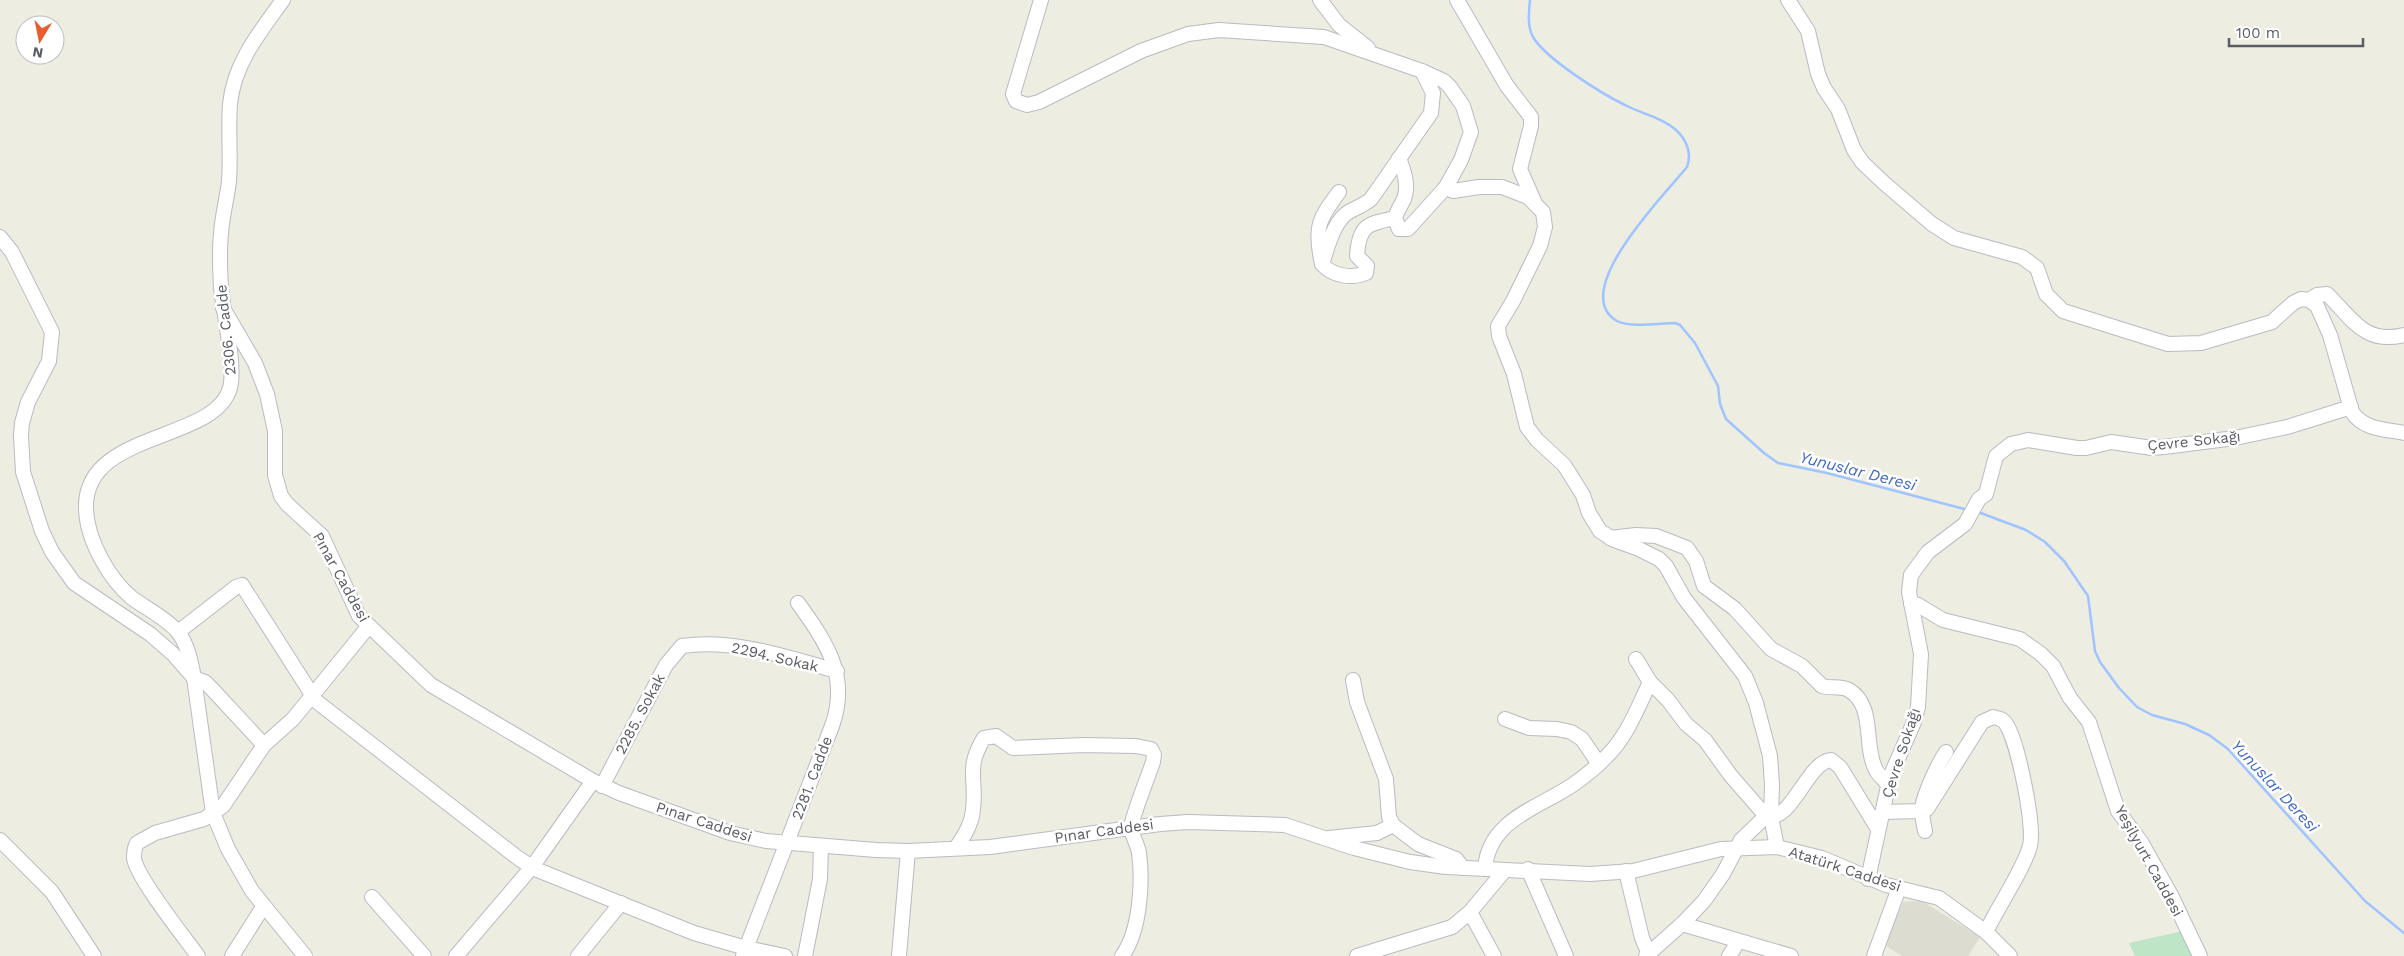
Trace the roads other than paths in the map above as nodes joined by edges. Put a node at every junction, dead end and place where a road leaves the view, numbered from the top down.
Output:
1 (283, 0) edge
2 (1041, 0) edge
3 (1320, 0) edge
4 (1457, 0) edge
5 (1788, 0) edge
6 (1372, 54) junction
7 (1422, 70) junction
8 (1399, 158) junction
9 (1520, 171) junction
10 (1446, 187) junction
11 (1507, 188) junction
12 (1339, 192) dead end
13 (1534, 201) junction
14 (1395, 218) junction
15 (0, 237) edge
16 (1322, 264) junction
17 (2310, 300) junction
18 (223, 308) junction
19 (2404, 335) edge
20 (2351, 407) junction
21 (2404, 433) edge
22 (1609, 538) junction
23 (798, 603) dead end
24 (1911, 603) junction
25 (368, 627) junction
26 (178, 632) junction
27 (682, 646) joint
28 (1636, 659) dead end
29 (837, 671) junction
30 (194, 678) junction
31 (1353, 680) dead end
32 (1650, 682) junction
33 (313, 696) junction
34 (1505, 719) dead end
35 (264, 745) junction
36 (1946, 752) dead end
37 (1599, 764) junction
38 (597, 783) junction
39 (1889, 785) junction
40 (1922, 811) junction
41 (1882, 812) junction
42 (213, 813) junction
43 (1769, 816) junction
44 (1392, 825) junction
45 (1131, 827) junction
46 (1878, 829) junction
47 (1925, 831) dead end
48 (1326, 839) junction
49 (0, 840) edge
50 (787, 842) junction
51 (821, 846) junction
52 (1736, 847) junction
53 (1777, 847) junction
54 (956, 848) junction
55 (908, 851) junction
56 (532, 867) junction
57 (1463, 868) junction
58 (1485, 868) junction
59 (1506, 870) junction
60 (1528, 870) junction
61 (1626, 871) junction
62 (1868, 879) junction
63 (1899, 888) junction
64 (372, 897) dead end
65 (621, 903) junction
66 (263, 907) junction
67 (1470, 912) junction
68 (1682, 924) junction
69 (1986, 932) junction
70 (1738, 942) junction
71 (1391, 950) edge
72 (744, 952) edge
73 (1648, 955) edge
74 (94, 956) edge
75 (198, 956) edge
76 (232, 956) edge
77 (305, 956) edge
78 (424, 956) edge
79 (456, 956) edge
80 (578, 956) edge
81 (785, 956) edge
82 (805, 956) edge
83 (899, 956) edge
84 (1122, 956) edge
85 (1357, 956) edge
86 (1494, 956) edge
87 (1566, 956) edge
88 (1729, 956) edge
89 (1791, 956) edge
90 (1874, 956) edge
91 (2010, 956) edge
92 (2200, 956) edge

1 - 18 street, 2306. Cadde
2 - 6 street
3 - 6 street
4 - 9 street
5 - 17 street
6 - 7 street
7 - 8 street
7 - 10 street
8 - 14 street
8 - 16 street
9 - 11 street
9 - 13 street
10 - 11 street
10 - 14 street
11 - 13 street
12 - 16 street
13 - 22 street
14 - 16 street
15 - 30 street
17 - 19 street
17 - 20 street
18 - 25 street, Pınar Caddesi
18 - 26 street, 2306. Cadde
20 - 21 street
20 - 24 street, Çevre Sokağı
22 - 39 street
22 - 43 street
23 - 29 street, 2281. Cadde
24 - 39 street, Çevre Sokağı
24 - 92 street, Yeşilyurt Caddesi
25 - 33 street
25 - 38 street, Pınar Caddesi
26 - 30 street, 2306. Cadde
26 - 33 street
27 - 29 street, 2294. Sokak
27 - 38 street, 2285. Sokak
28 - 32 street
29 - 50 street, 2281. Cadde
30 - 35 street
30 - 42 street, 2306. Cadde
31 - 44 street
32 - 37 street
32 - 43 street
33 - 35 street
33 - 56 street
34 - 37 street
35 - 42 street
36 - 40 street
37 - 58 street
38 - 50 street, Pınar Caddesi
38 - 56 street, 2285. Sokak
39 - 41 street, Çevre Sokağı
40 - 41 street
40 - 47 street
40 - 69 street
41 - 46 street, Çevre Sokağı
42 - 66 street, 2306. Cadde
42 - 75 street
43 - 46 street
43 - 52 street
43 - 53 street
44 - 48 street
44 - 57 street
45 - 48 street, Pınar Caddesi
45 - 54 street, Pınar Caddesi
45 - 54 street
45 - 84 street
46 - 62 street, Çevre Sokağı
48 - 57 street, Pınar Caddesi
49 - 74 street
50 - 51 street, Pınar Caddesi
50 - 72 street, 2281. Cadde
51 - 55 street, Pınar Caddesi
51 - 82 street
52 - 53 street, Atatürk Caddesi
52 - 61 street, Atatürk Caddesi
52 - 68 street
53 - 62 street, Atatürk Caddesi
54 - 55 street, Pınar Caddesi
55 - 83 street
56 - 65 street
56 - 79 street, 2285. Sokak
57 - 58 street, Pınar Caddesi
58 - 59 street, Pınar Caddesi
59 - 60 street, Pınar Caddesi
59 - 67 street
60 - 61 street, Pınar Caddesi
60 - 87 street
61 - 73 street
62 - 63 street, Atatürk Caddesi
63 - 69 street, Atatürk Caddesi
63 - 90 street
64 - 78 street
65 - 72 street
65 - 80 street
66 - 76 street
66 - 77 street, 2306. Cadde
67 - 71 street
67 - 86 street
68 - 70 street
68 - 73 street
69 - 91 street, Atatürk Caddesi
70 - 88 street
70 - 89 street
71 - 85 street
72 - 81 street

